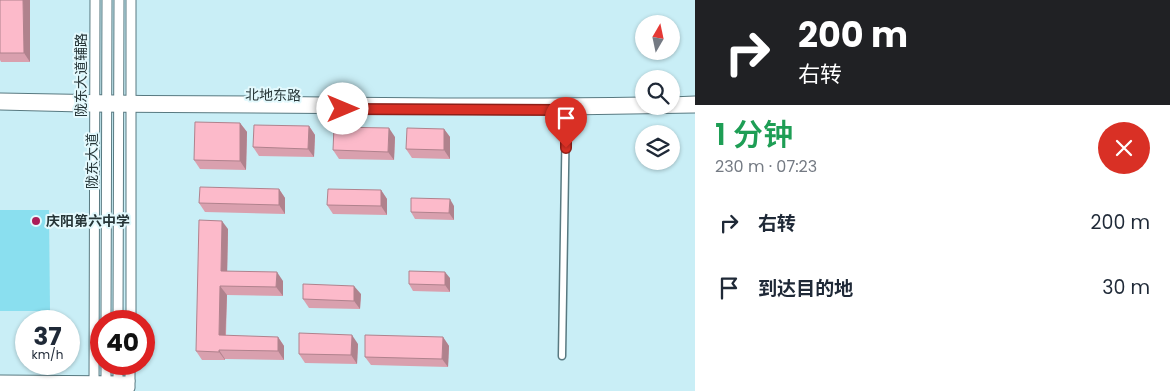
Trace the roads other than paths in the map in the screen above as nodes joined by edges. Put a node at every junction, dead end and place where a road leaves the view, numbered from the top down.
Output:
1 (96, 0) edge
2 (107, 0) edge
3 (119, 0) edge
4 (131, 0) edge
5 (0, 98) edge
6 (695, 101) edge
7 (635, 102) edge
8 (680, 102) edge
9 (95, 104) junction
10 (107, 104) junction
11 (119, 104) junction
12 (131, 104) junction
13 (0, 105) edge
14 (695, 108) edge
15 (566, 110) junction
16 (106, 310) edge
17 (118, 310) edge
18 (131, 310) edge
19 (562, 356) dead end
20 (0, 380) edge
21 (94, 386) edge
22 (106, 386) edge
23 (0, 387) edge
24 (118, 387) edge
25 (130, 387) edge

1 - 9 street, 陇东大道辅路
2 - 10 street, 陇东大道
3 - 11 street, 陇东大道
4 - 12 street
5 - 9 street, 北地东路
6 - 8 street
7 - 12 street, 北地东路
9 - 10 street, 北地东路
9 - 13 street, 北地东路
9 - 21 street, 陇东大道辅路
10 - 11 street, 北地东路
10 - 16 street, 陇东大道
11 - 12 street, 北地东路
11 - 17 street, 陇东大道
12 - 15 street, 北地东路
12 - 18 street
14 - 15 street, 北地东路
15 - 19 street
20 - 21 street
21 - 22 street
21 - 23 street
22 - 24 street
24 - 25 street

